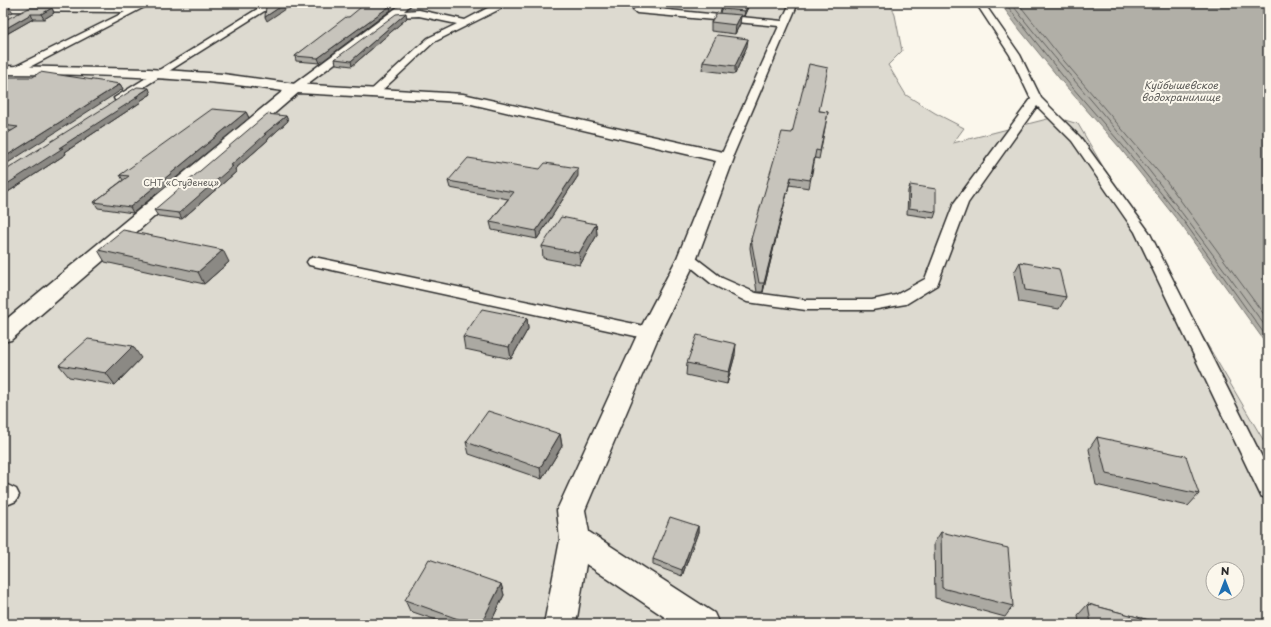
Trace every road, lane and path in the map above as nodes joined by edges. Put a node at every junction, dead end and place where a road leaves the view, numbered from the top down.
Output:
1 (40, 3) edge
2 (148, 3) edge
3 (273, 3) edge
4 (408, 3) edge
5 (502, 3) edge
6 (794, 3) edge
7 (980, 3) edge
8 (3, 8) edge
9 (30, 8) junction
10 (137, 9) junction
11 (637, 10) dead end
12 (395, 14) junction
13 (16, 16) edge
14 (466, 23) junction
15 (784, 24) junction
16 (9, 70) edge
17 (157, 74) junction
18 (295, 88) junction
19 (374, 92) junction
20 (1036, 100) junction
21 (110, 104) edge
22 (726, 158) junction
23 (687, 258) junction
24 (314, 262) dead end
25 (649, 333) junction
26 (3, 334) edge
27 (1268, 490) edge
28 (575, 540) junction
29 (560, 624) edge
30 (703, 624) edge

1 - 9 lane
2 - 10 lane
3 - 17 lane
4 - 12 lane
5 - 14 lane
6 - 15 lane
7 - 20 lane
8 - 9 lane
9 - 10 lane
9 - 13 lane
10 - 16 lane
11 - 15 lane
12 - 14 lane
12 - 18 lane
14 - 19 lane
15 - 22 lane
16 - 17 street
17 - 18 street
17 - 21 lane
18 - 19 street
18 - 26 street
19 - 22 street
20 - 23 lane
20 - 27 lane
22 - 23 street
23 - 25 street
24 - 25 lane
25 - 28 street
28 - 29 street
28 - 30 street

